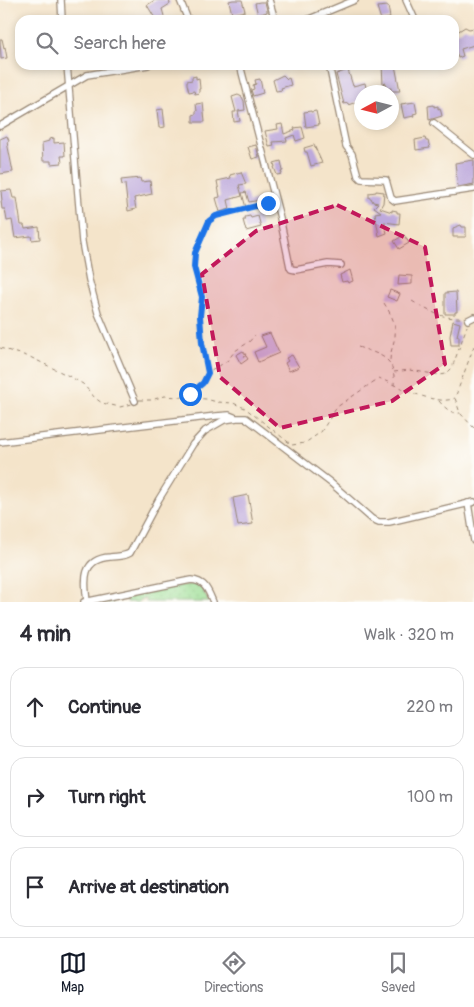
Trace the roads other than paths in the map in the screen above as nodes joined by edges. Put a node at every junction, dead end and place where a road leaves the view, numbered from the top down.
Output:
1 (61, 0) edge
2 (180, 0) edge
3 (269, 0) edge
4 (355, 0) edge
5 (406, 0) edge
6 (62, 15) edge
7 (186, 15) edge
8 (274, 15) edge
9 (323, 15) edge
10 (413, 15) edge
11 (67, 70) edge
12 (118, 70) edge
13 (241, 70) edge
14 (330, 70) edge
15 (68, 86) junction
16 (434, 123) dead end
17 (0, 126) edge
18 (474, 155) edge
19 (474, 189) edge
20 (341, 265) dead end
21 (474, 317) edge
22 (468, 320) road end
23 (135, 401) dead end
24 (237, 418) junction
25 (0, 442) edge
26 (471, 502) edge
27 (474, 541) edge
28 (85, 602) edge
29 (213, 602) edge

1 - 6 street
2 - 7 street
3 - 8 street
4 - 9 street
5 - 10 street
11 - 15 street
12 - 15 street
13 - 20 street
14 - 19 street
15 - 17 street
15 - 23 street
16 - 18 street
21 - 22 street
24 - 25 street
24 - 26 street
24 - 28 street
26 - 27 street
28 - 29 street

